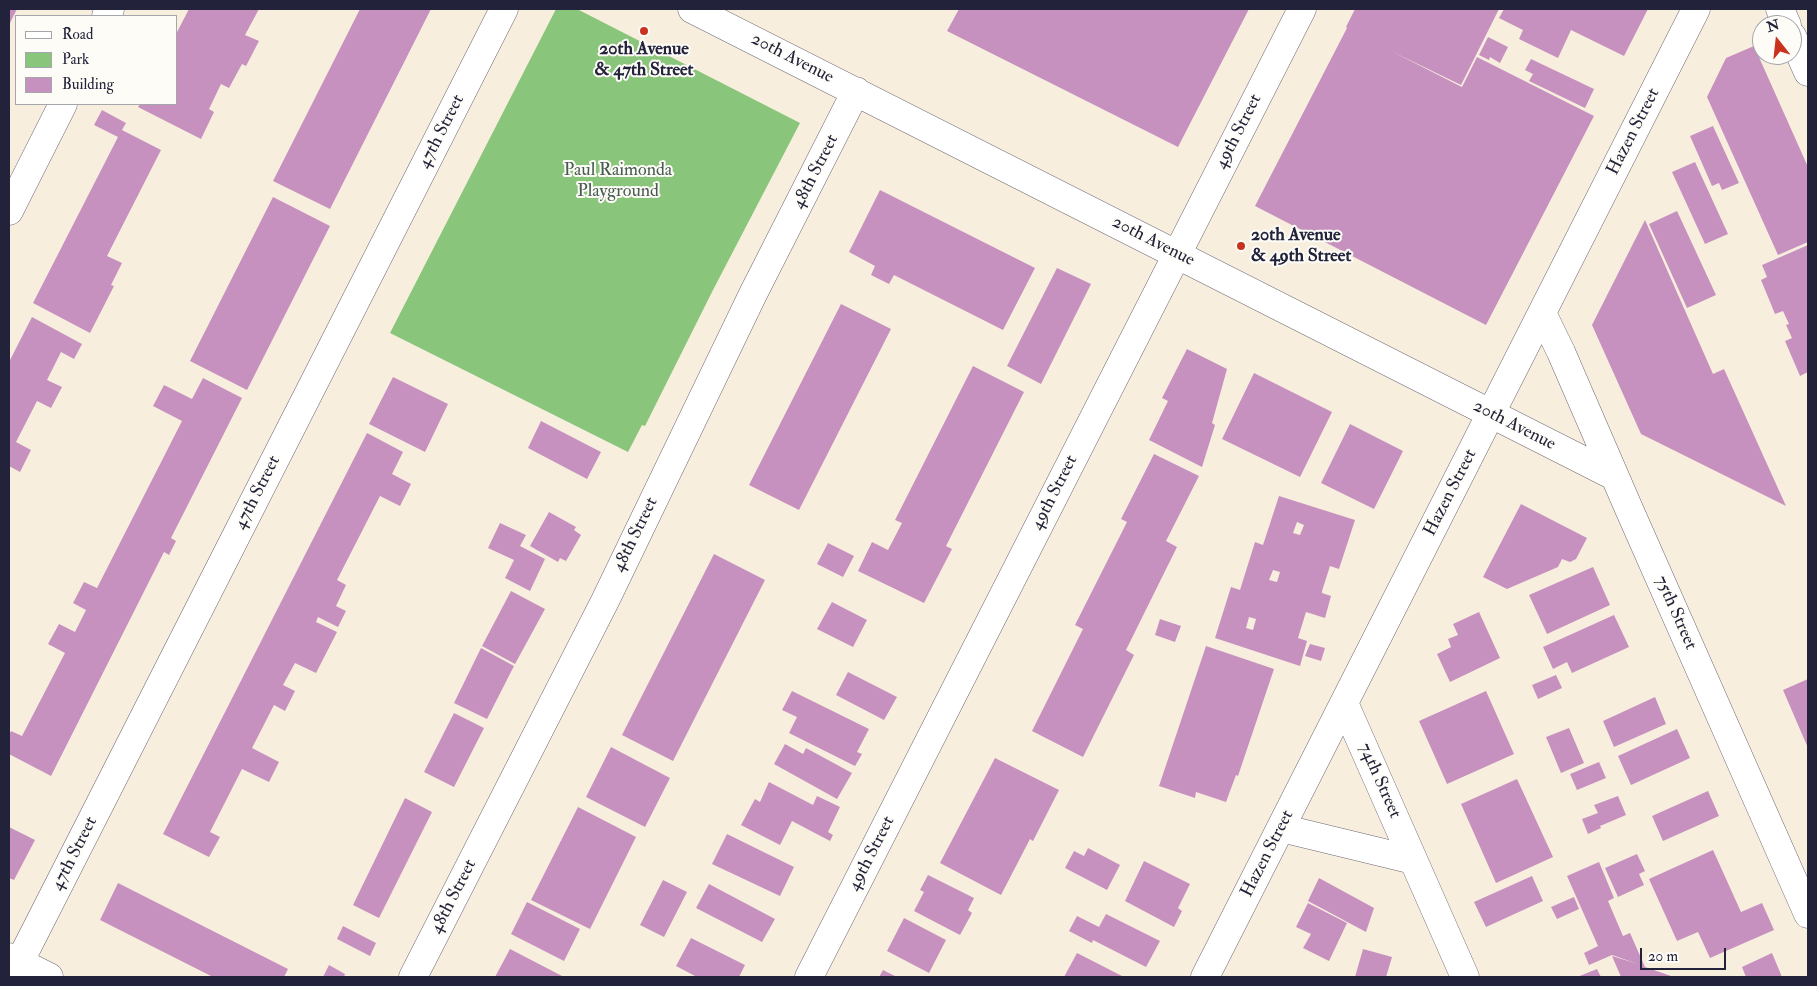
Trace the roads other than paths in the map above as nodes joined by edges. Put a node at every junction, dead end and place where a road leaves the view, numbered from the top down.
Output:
1 (504, 9) edge
2 (692, 9) edge
3 (1302, 9) edge
4 (1696, 9) edge
5 (1802, 58) edge
6 (1808, 72) edge
7 (856, 91) junction
8 (62, 105) edge
9 (9, 211) edge
10 (1176, 254) junction
11 (1542, 313) junction
12 (1491, 414) junction
13 (1614, 476) junction
14 (1344, 703) junction
15 (1281, 828) junction
16 (1413, 860) junction
17 (1808, 914) edge
18 (14, 966) edge
19 (49, 977) edge
20 (413, 977) edge
21 (809, 977) edge
22 (1205, 977) edge
23 (1465, 977) edge

1 - 18 street, 47th Street
2 - 7 street, 20th Avenue
3 - 10 street, 49th Street
4 - 11 street, Hazen Street
5 - 6 street
7 - 10 street, 20th Avenue
7 - 20 street, 48th Street
8 - 9 street
10 - 12 street, 20th Avenue
10 - 21 street, 49th Street
11 - 12 street, Hazen Street
11 - 13 street, 75th Street
12 - 13 street, 20th Avenue
12 - 14 street, Hazen Street
13 - 17 street, 75th Street
14 - 15 street, Hazen Street
14 - 16 street, 74th Street
15 - 16 street
15 - 22 street, Hazen Street
16 - 23 street, 74th Street
18 - 19 street

